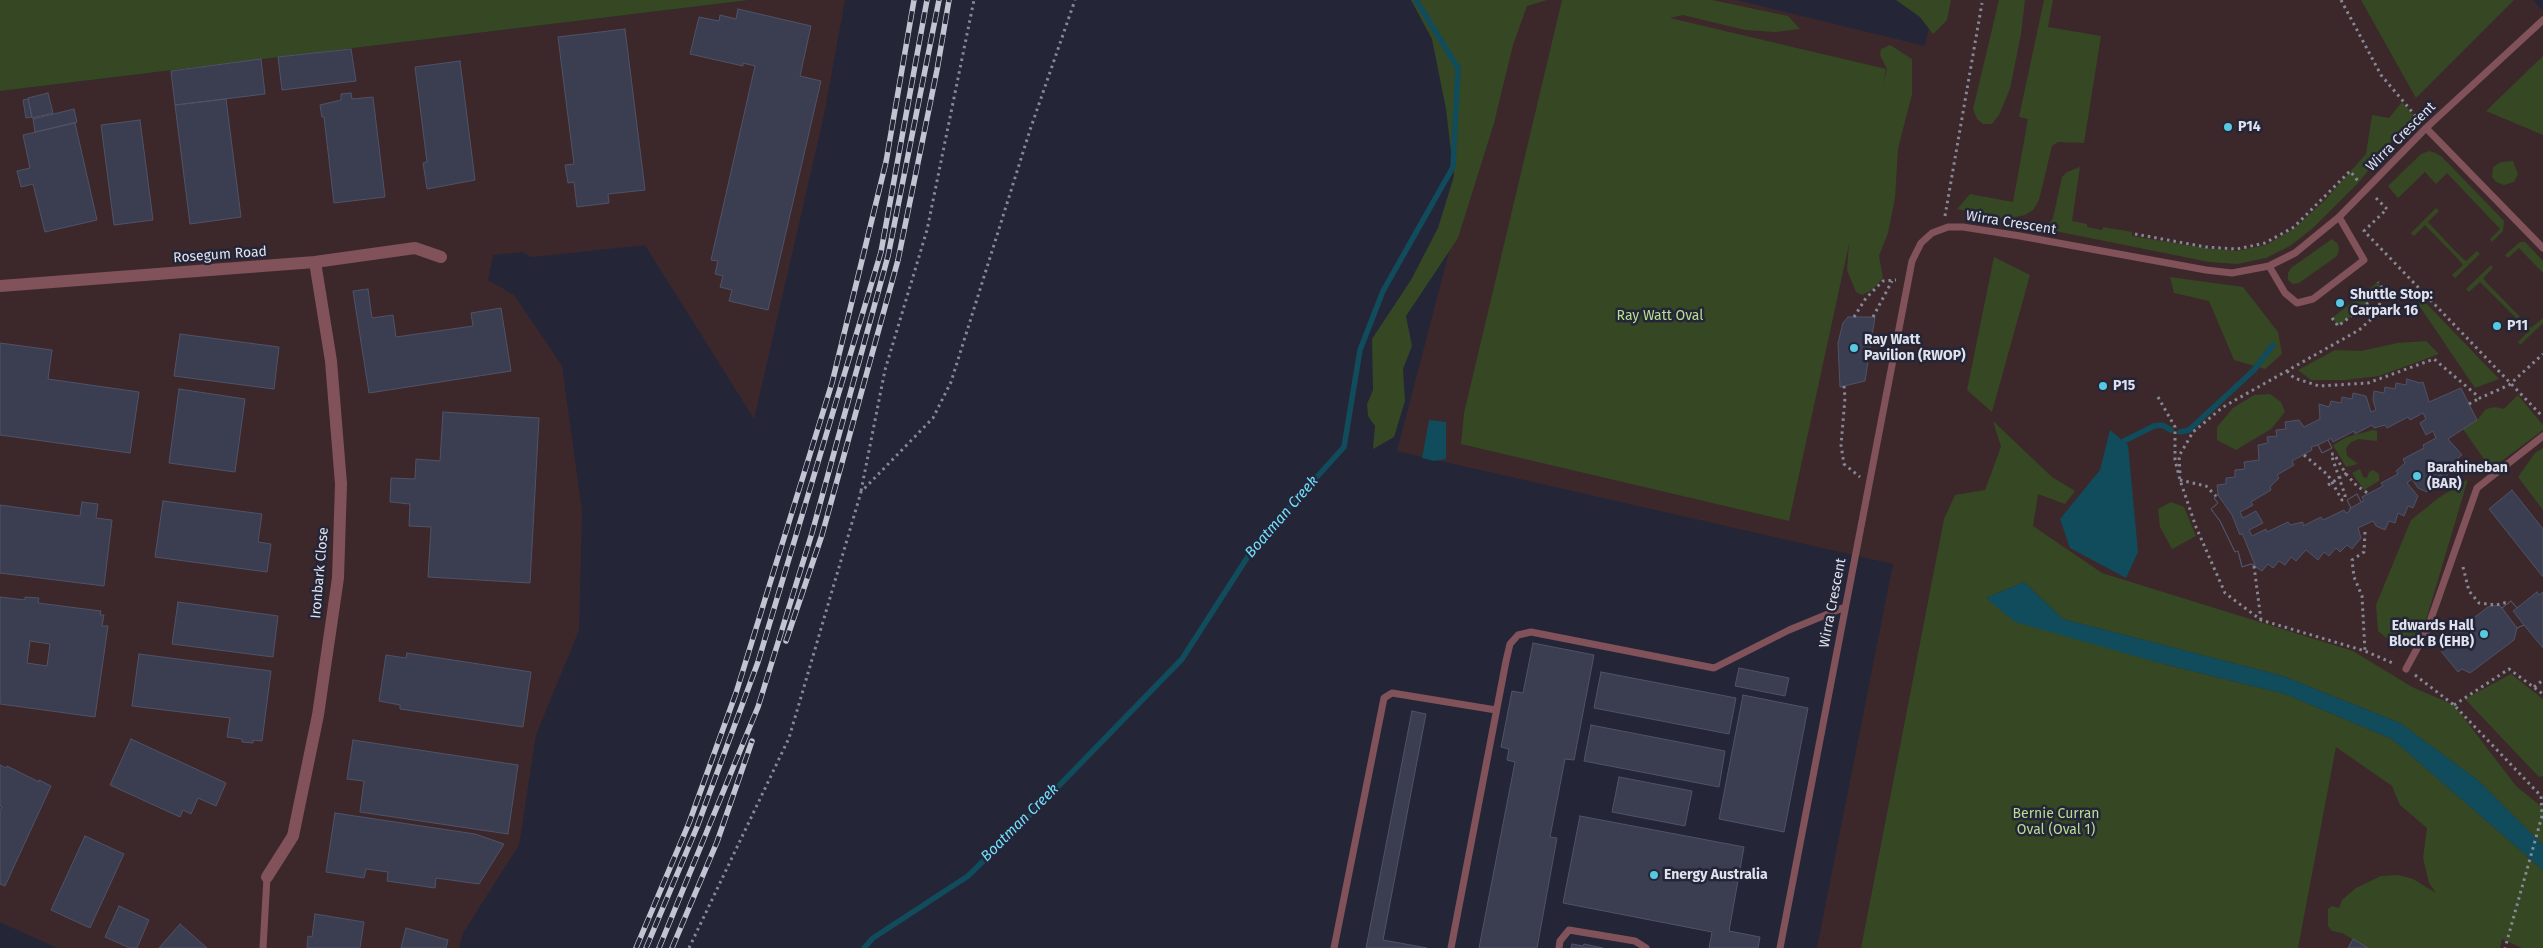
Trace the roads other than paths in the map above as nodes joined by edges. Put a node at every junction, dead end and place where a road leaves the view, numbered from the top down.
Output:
1 (2543, 20) edge
2 (2426, 128) junction
3 (2339, 217) junction
4 (2543, 248) edge
5 (441, 257) dead end
6 (315, 262) junction
7 (2269, 266) junction
8 (0, 286) edge
9 (2543, 436) edge
10 (1845, 607) junction
11 (2406, 669) road end
12 (1496, 710) junction
13 (267, 877) joint
14 (262, 948) edge
15 (1334, 948) edge
16 (1451, 948) edge
17 (1558, 948) edge
18 (1646, 948) edge
19 (1780, 948) edge

1 - 2 lane, Wirra Crescent
2 - 3 lane, Wirra Crescent
2 - 4 lane
3 - 7 lane, Wirra Crescent
3 - 7 lane
5 - 6 street, Rosegum Road
6 - 8 street, Rosegum Road
6 - 13 street, Ironbark Close
7 - 10 lane, Wirra Crescent
9 - 11 lane
10 - 12 lane
10 - 19 lane, Wirra Crescent
12 - 15 lane
12 - 16 lane
13 - 14 lane
17 - 18 lane

